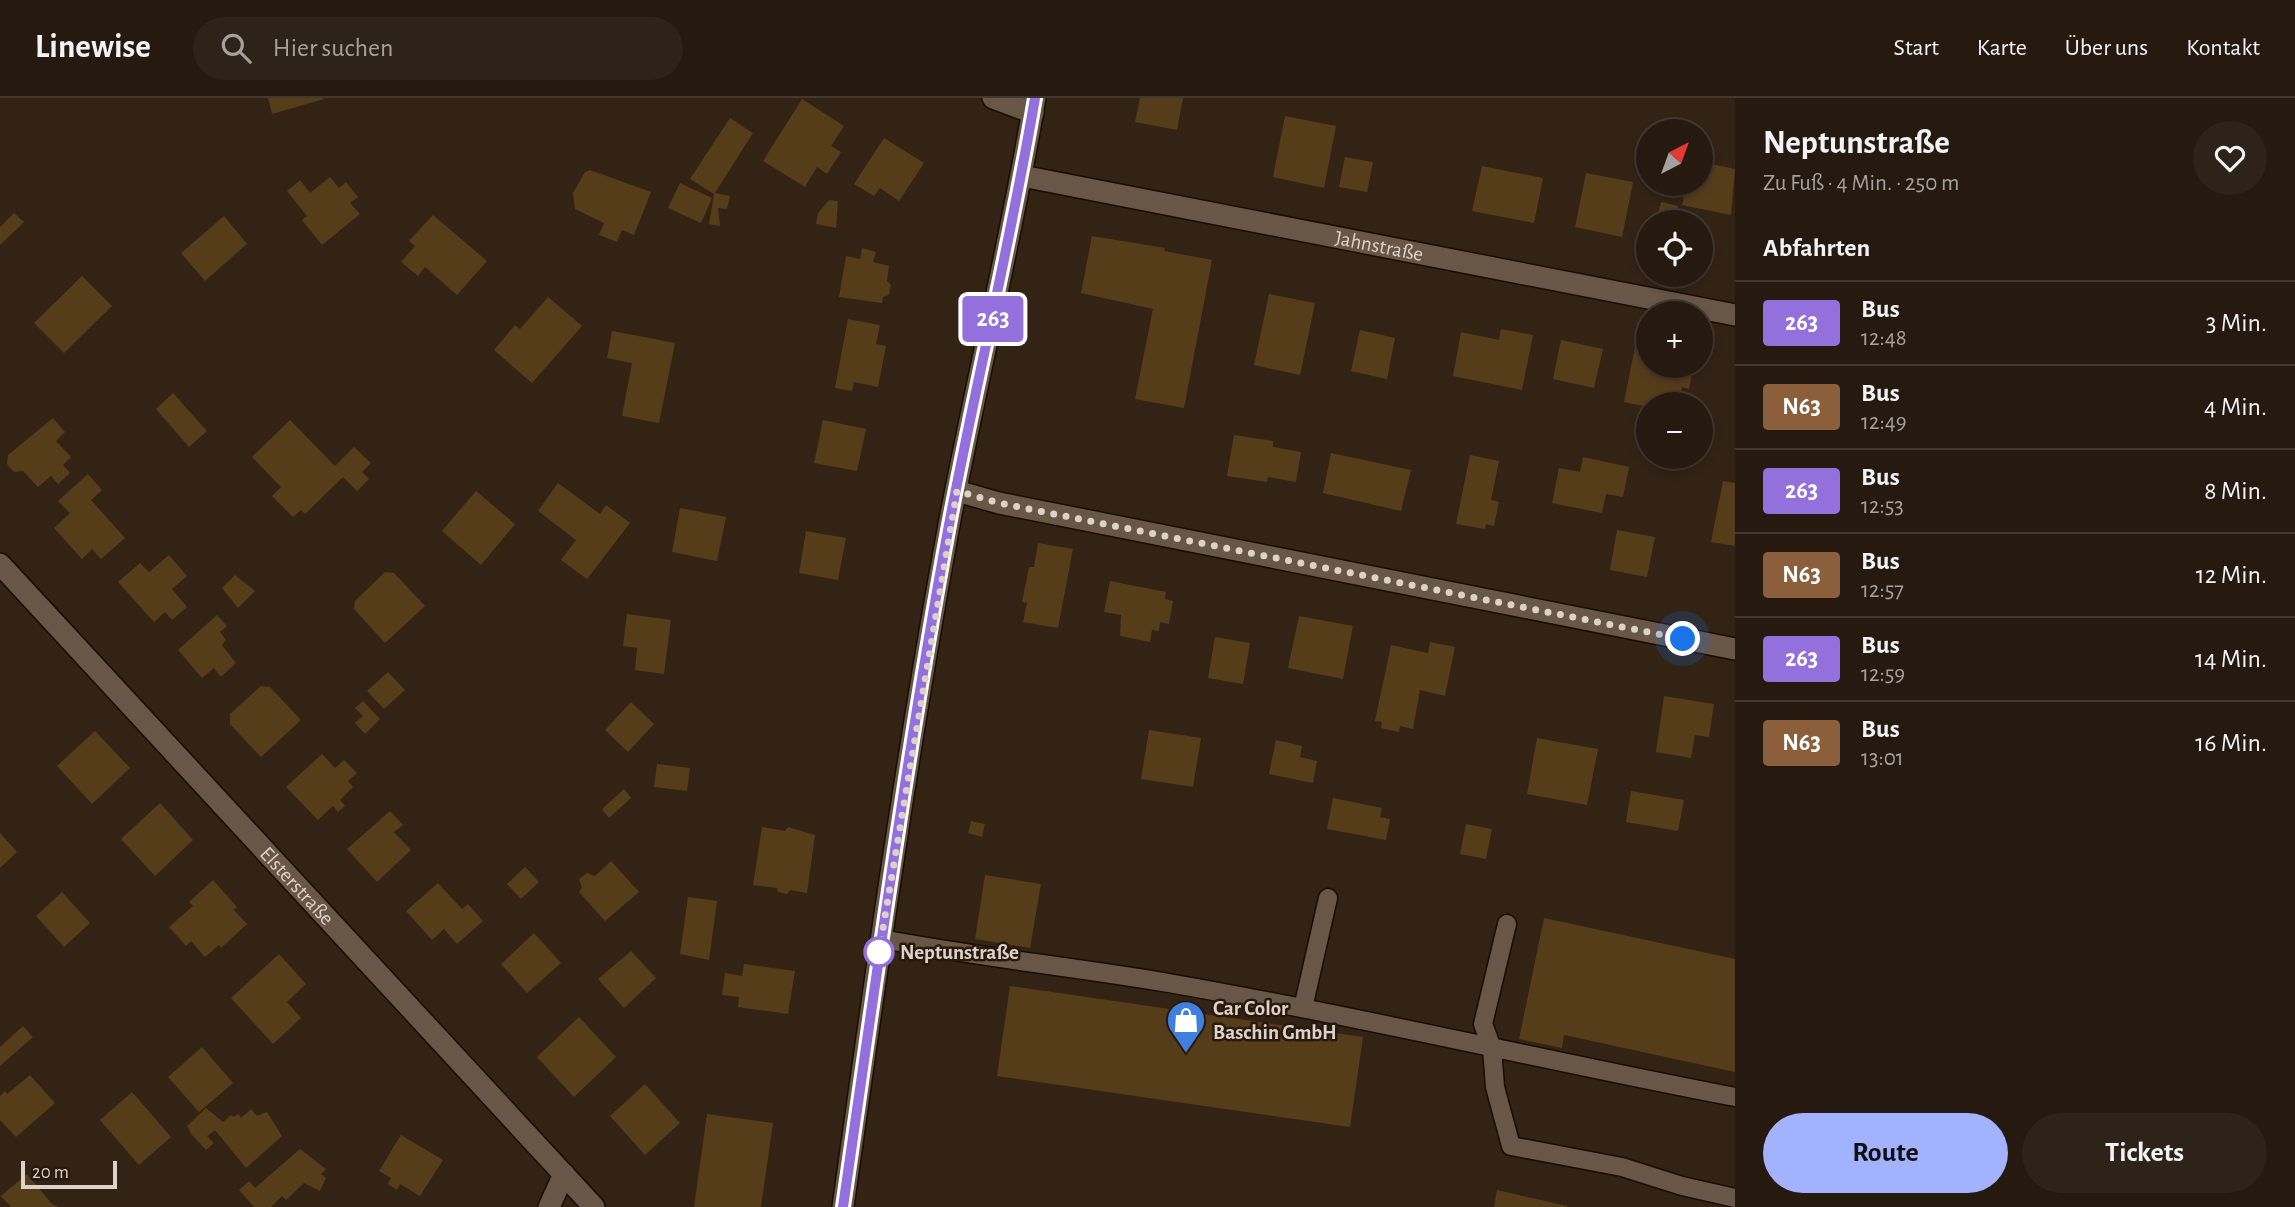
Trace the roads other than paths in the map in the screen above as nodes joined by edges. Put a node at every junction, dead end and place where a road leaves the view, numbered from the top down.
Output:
1 (993, 98) edge
2 (1034, 106) edge
3 (1022, 176) junction
4 (1735, 315) edge
5 (957, 491) junction
6 (0, 564) edge
7 (1735, 649) edge
8 (1328, 898) dead end
9 (1507, 924) dead end
10 (881, 939) junction
11 (1303, 1008) junction
12 (1492, 1048) junction
13 (1735, 1097) edge
14 (564, 1174) junction
15 (1735, 1198) edge
16 (549, 1207) edge
17 (594, 1207) edge
18 (842, 1207) edge

1 - 2 street
2 - 3 street
3 - 4 street, Jahnstraße
3 - 5 street
5 - 7 street
5 - 10 street
6 - 14 street, Elsterstraße
8 - 11 lane
9 - 12 lane
10 - 11 lane
10 - 18 street
11 - 12 lane
12 - 13 lane
12 - 15 lane
14 - 16 street
14 - 17 street, Elsterstraße

